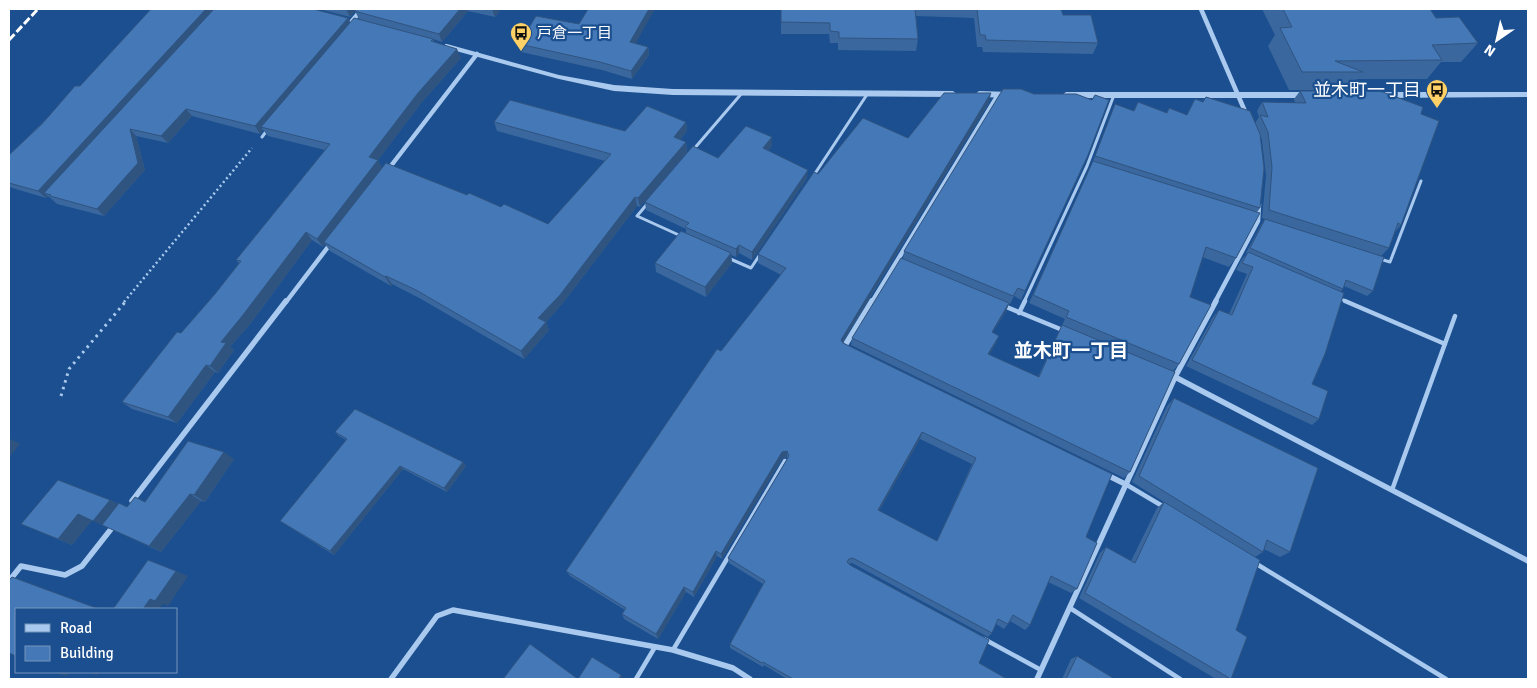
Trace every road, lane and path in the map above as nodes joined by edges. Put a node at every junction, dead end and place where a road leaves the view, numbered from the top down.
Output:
1 (362, 9) edge
2 (1201, 9) edge
3 (343, 18) edge
4 (355, 21) joint
5 (440, 44) edge
6 (477, 54) junction
7 (742, 93) junction
8 (868, 93) junction
9 (958, 94) edge
10 (968, 94) edge
11 (1238, 94) junction
12 (998, 95) junction
13 (1017, 95) edge
14 (1056, 95) edge
15 (1315, 95) edge
16 (1373, 95) edge
17 (1528, 95) edge
18 (1114, 96) junction
19 (275, 121) edge
20 (1251, 125) edge
21 (262, 137) joint
22 (692, 151) edge
23 (1087, 166) junction
24 (1097, 169) edge
25 (380, 180) edge
26 (810, 181) edge
27 (1421, 181) edge
28 (1260, 194) edge
29 (649, 202) edge
30 (1248, 218) edge
31 (1258, 221) junction
32 (1267, 224) edge
33 (337, 235) edge
34 (689, 240) edge
35 (761, 252) edge
36 (1241, 254) junction
37 (724, 256) edge
38 (1371, 256) edge
39 (1250, 258) edge
40 (896, 261) junction
41 (905, 265) edge
42 (1330, 294) edge
43 (1002, 306) edge
44 (1019, 313) junction
45 (1455, 316) dead end
46 (1074, 335) edge
47 (1445, 344) junction
48 (853, 352) edge
49 (1166, 373) edge
50 (1175, 377) junction
51 (61, 396) dead end
52 (785, 460) edge
53 (1101, 472) edge
54 (1127, 485) junction
55 (1392, 490) junction
56 (131, 503) edge
57 (1169, 510) edge
58 (119, 519) edge
59 (1528, 561) edge
60 (1253, 562) edge
61 (9, 582) edge
62 (1070, 608) junction
63 (980, 637) edge
64 (656, 646) junction
65 (673, 650) junction
66 (1041, 670) junction
67 (391, 679) edge
68 (636, 679) edge
69 (750, 679) edge
70 (1037, 679) edge
71 (1180, 679) edge
72 (1446, 679) edge

1 - 4 street
2 - 11 street
3 - 4 street
5 - 6 street
6 - 7 street
6 - 25 street
7 - 8 street
7 - 22 lane
8 - 9 street
8 - 26 lane
10 - 12 street
11 - 15 street
11 - 18 street
11 - 20 street
12 - 13 street
12 - 40 street
14 - 18 street
16 - 17 street
18 - 23 lane
19 - 21 lane
21 - 51 path
23 - 24 lane
23 - 44 lane
27 - 38 lane
28 - 31 street
29 - 34 lane
30 - 31 lane
31 - 32 lane
31 - 36 street
33 - 56 street
35 - 37 lane
36 - 39 lane
36 - 50 street
40 - 41 lane
40 - 48 street
42 - 47 lane
43 - 44 lane
44 - 46 lane
45 - 47 lane
47 - 55 lane
49 - 50 lane
50 - 54 street
50 - 55 street
52 - 65 lane
53 - 54 street
54 - 57 lane
54 - 62 street
55 - 59 street
58 - 61 street
60 - 72 lane
62 - 66 street
62 - 71 lane
63 - 66 lane
64 - 65 street
64 - 67 street
64 - 68 lane
65 - 69 street
66 - 70 street

